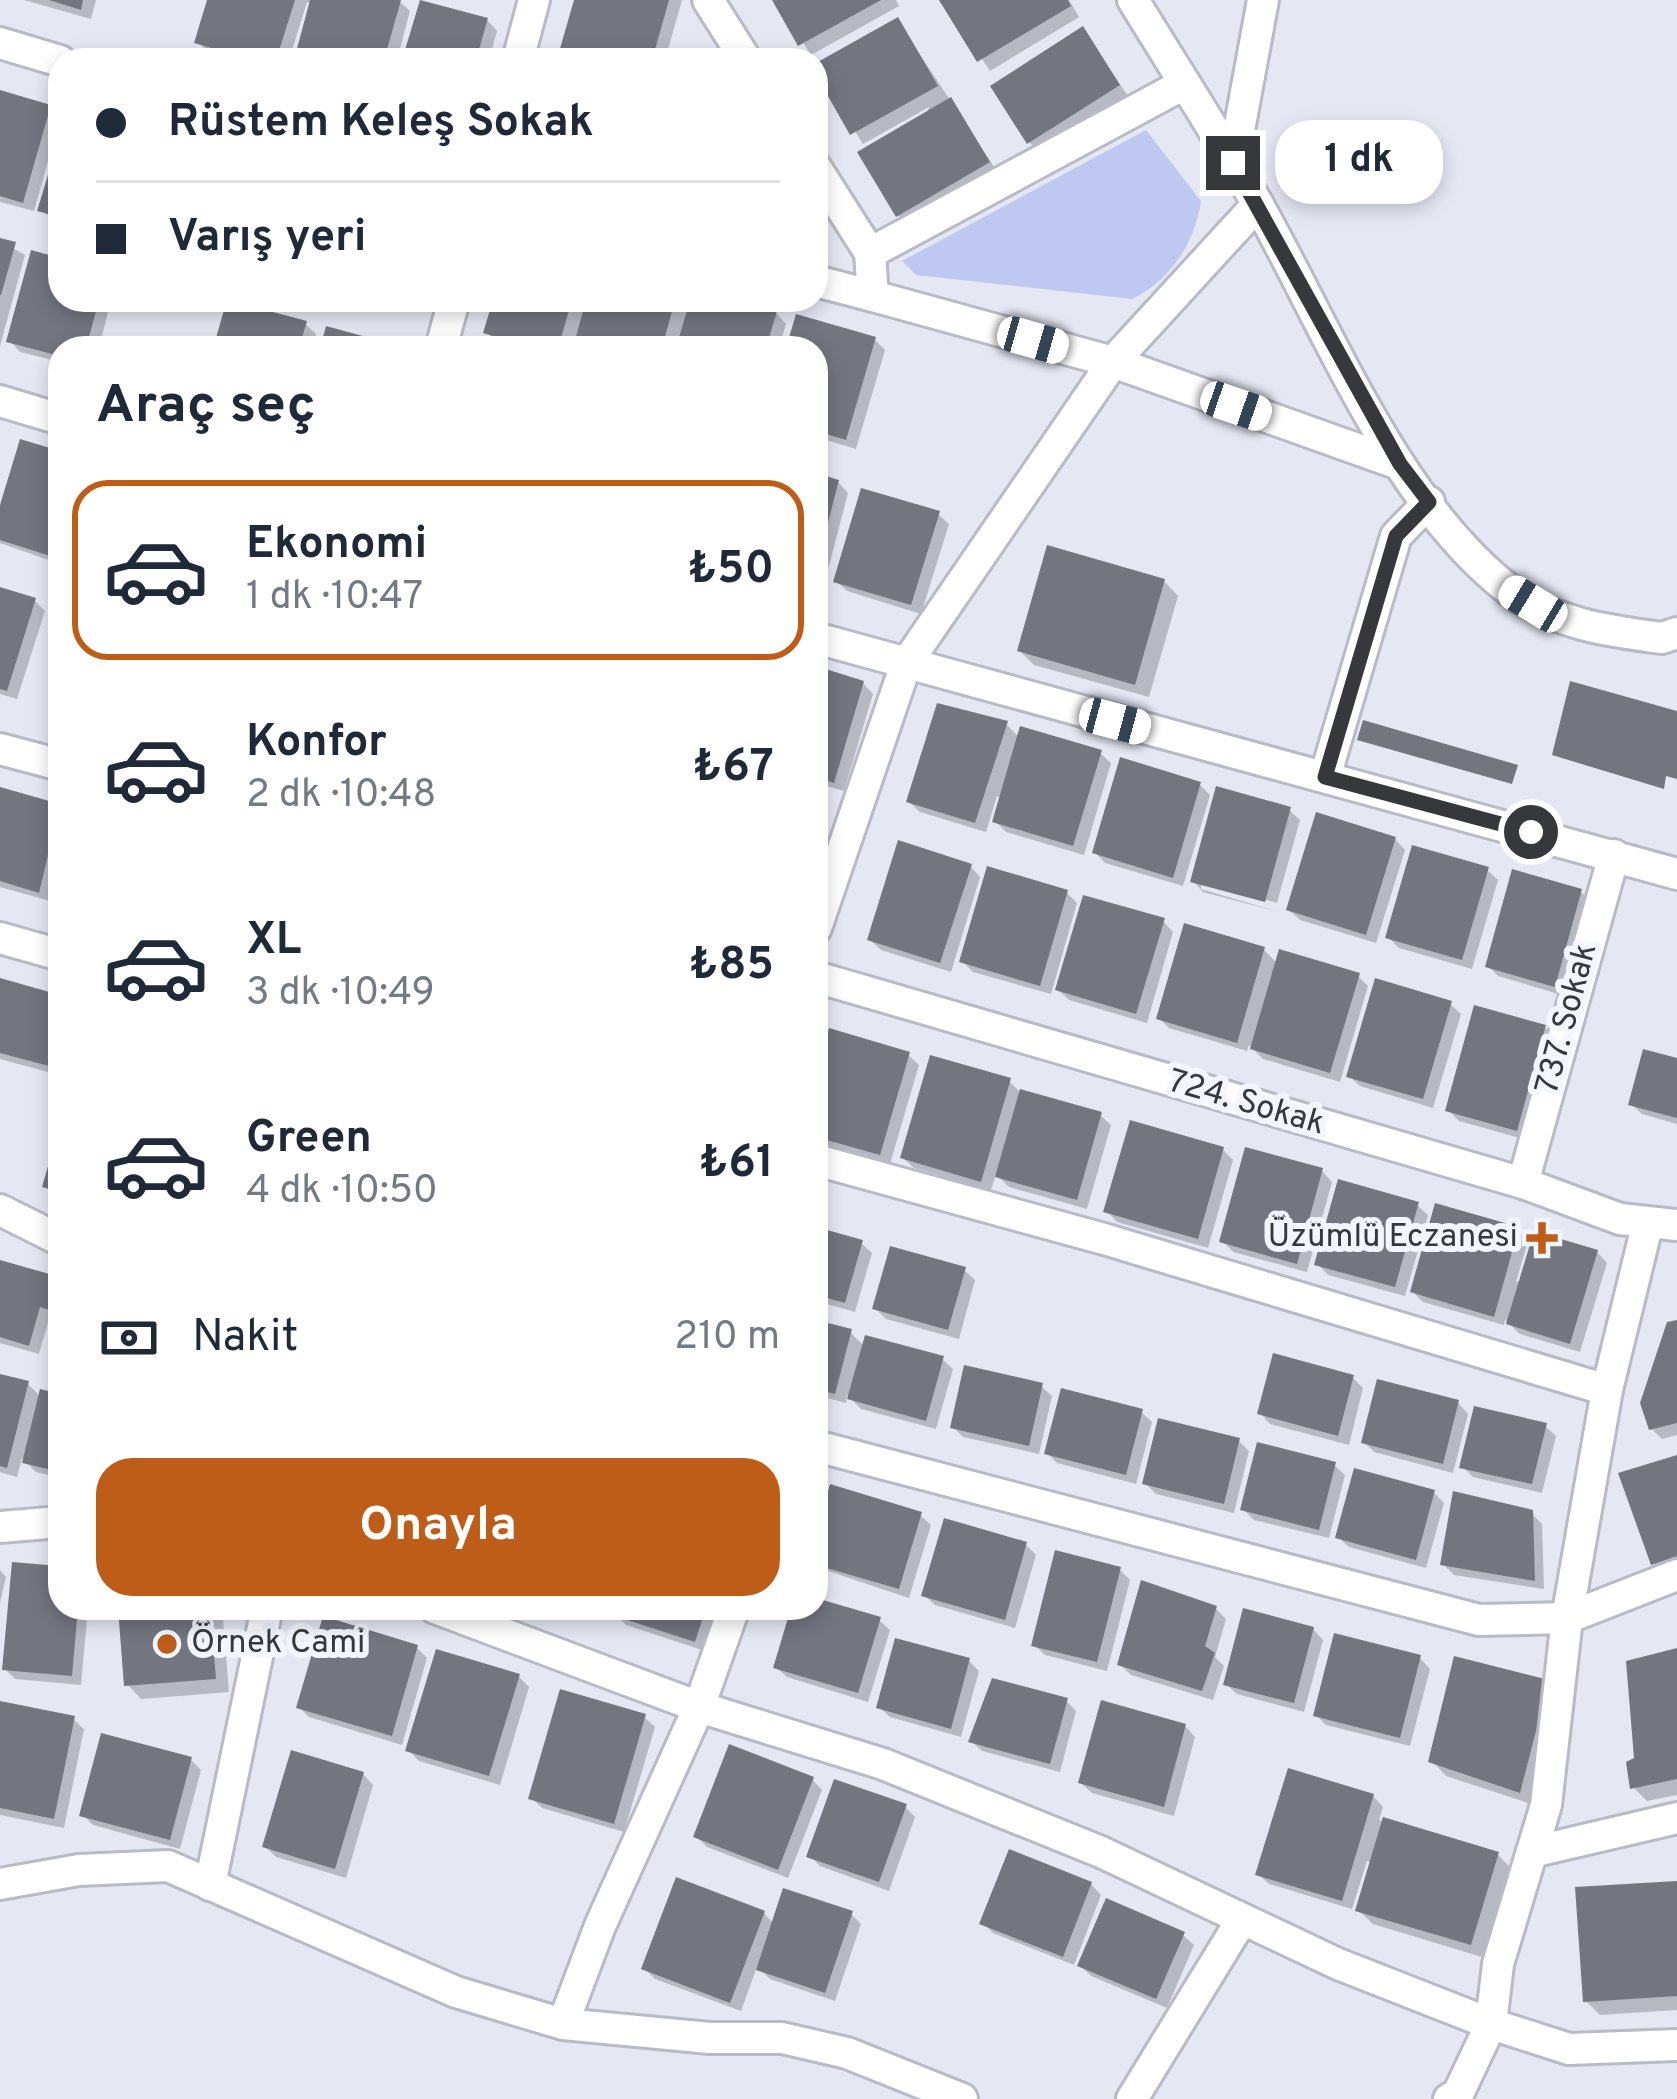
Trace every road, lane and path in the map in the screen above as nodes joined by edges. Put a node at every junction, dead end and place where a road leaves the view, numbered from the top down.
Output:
1 (534, 0) edge
2 (708, 0) edge
3 (1133, 0) edge
4 (1263, 0) edge
5 (0, 44) edge
6 (521, 48) edge
7 (738, 48) edge
8 (48, 58) edge
9 (1184, 84) junction
10 (1233, 163) junction
11 (828, 187) edge
12 (1258, 204) junction
13 (870, 253) junction
14 (828, 283) edge
15 (873, 296) junction
16 (1113, 362) junction
17 (0, 401) edge
18 (48, 415) edge
19 (1400, 464) junction
20 (1429, 502) junction
21 (1677, 633) edge
22 (828, 641) edge
23 (906, 664) junction
24 (0, 749) edge
25 (48, 762) edge
26 (1325, 777) junction
27 (1614, 855) junction
28 (1677, 874) edge
29 (828, 893) edge
30 (0, 938) edge
31 (48, 952) edge
32 (828, 980) edge
33 (828, 1163) edge
34 (1523, 1183) junction
35 (0, 1210) edge
36 (1662, 1225) edge
37 (48, 1234) edge
38 (1607, 1390) junction
39 (828, 1449) edge
40 (48, 1523) edge
41 (0, 1527) edge
42 (1677, 1575) edge
43 (1567, 1618) junction
44 (265, 1620) edge
45 (467, 1620) edge
46 (730, 1620) edge
47 (700, 1706) junction
48 (1677, 1818) edge
49 (1532, 1852) junction
50 (0, 1884) edge
51 (210, 1885) junction
52 (1241, 1921) junction
53 (563, 2024) junction
54 (1491, 2024) junction
55 (1677, 2045) edge
56 (962, 2099) edge
57 (1132, 2099) edge
58 (1448, 2099) edge

1 - 6 street
2 - 7 street
3 - 9 street
4 - 10 street
5 - 8 street
9 - 10 street
9 - 13 street
10 - 12 street
11 - 13 street
12 - 16 street
12 - 19 street
13 - 15 street
14 - 15 street
15 - 16 street
16 - 19 street
16 - 23 street
17 - 18 street
19 - 20 street
20 - 21 street
20 - 26 street
22 - 23 street
23 - 26 street
23 - 29 street
24 - 25 street
26 - 27 street
27 - 28 street
27 - 34 street, 737. Sokak
30 - 31 street
32 - 34 street, 724. Sokak
33 - 38 street
34 - 36 street, 724. Sokak
35 - 37 street
36 - 38 street
38 - 43 street
39 - 43 street
40 - 41 street
42 - 43 street
43 - 49 street
44 - 51 street
45 - 47 street
46 - 47 street
47 - 52 street
47 - 53 street
48 - 49 street
49 - 54 street
50 - 51 street
51 - 53 street
52 - 54 street
52 - 57 street
53 - 56 street
54 - 55 street
54 - 58 street

